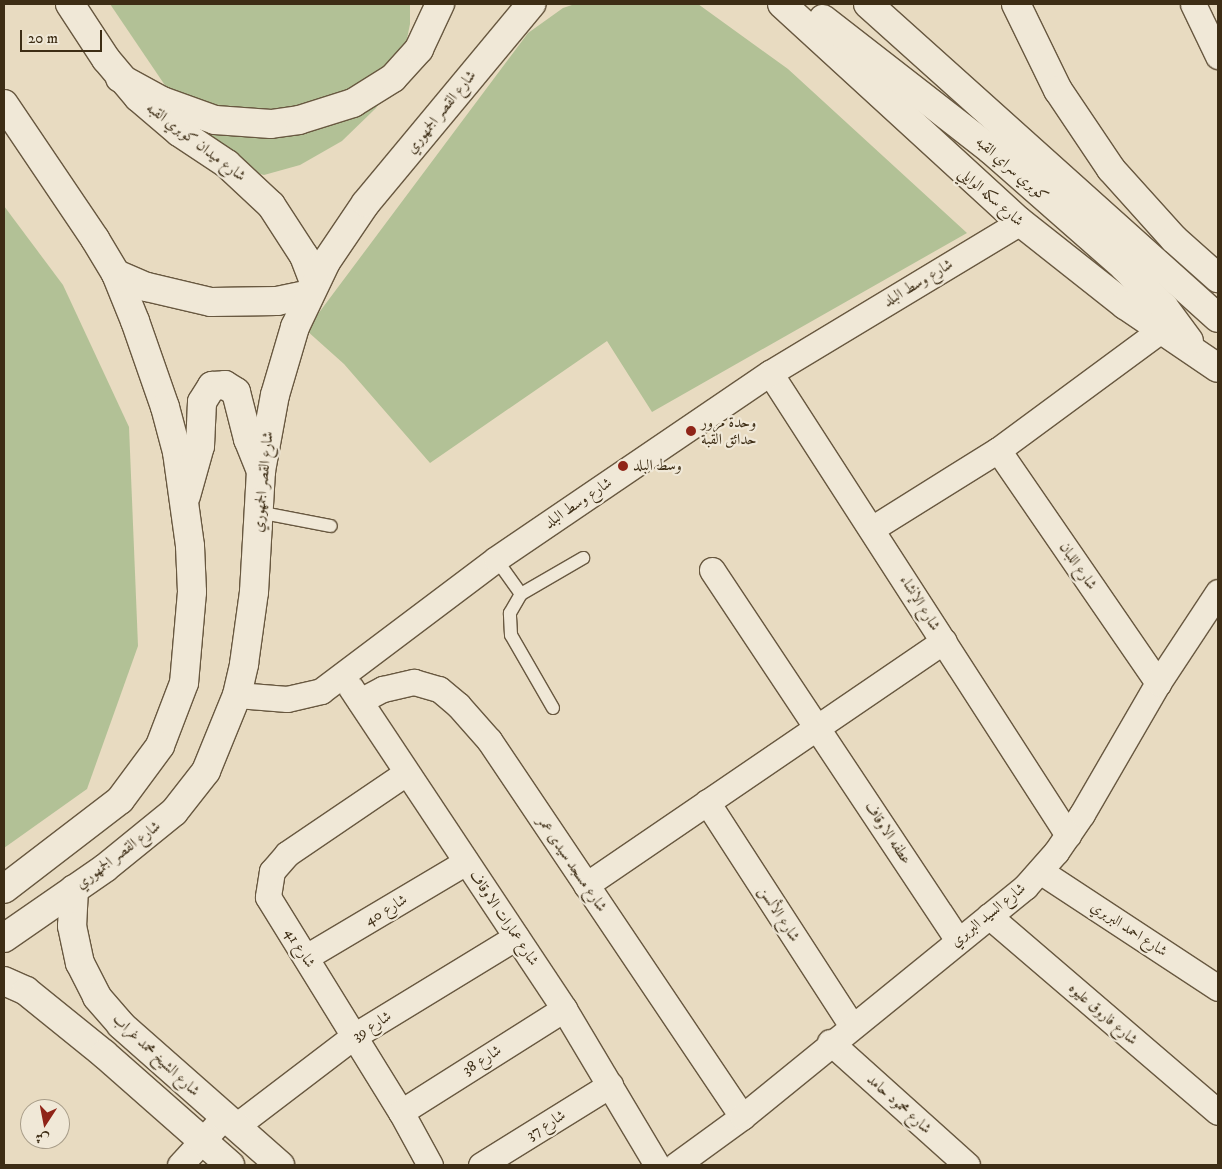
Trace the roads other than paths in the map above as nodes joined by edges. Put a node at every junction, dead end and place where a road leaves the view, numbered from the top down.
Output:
1 (70, 4) edge
2 (440, 4) edge
3 (531, 4) edge
4 (782, 4) edge
5 (805, 4) edge
6 (868, 4) edge
7 (1016, 4) edge
8 (1193, 4) edge
9 (1218, 56) edge
10 (120, 78) junction
11 (4, 104) edge
12 (1020, 222) junction
13 (116, 274) junction
14 (1218, 278) edge
15 (312, 289) junction
16 (1218, 318) edge
17 (1161, 330) junction
18 (1208, 362) edge
19 (770, 373) junction
20 (998, 450) junction
21 (261, 471) junction
22 (185, 499) junction
23 (258, 512) junction
24 (331, 526) dead end
25 (873, 528) junction
26 (583, 558) dead end
27 (496, 559) junction
28 (712, 570) dead end
29 (1218, 592) edge
30 (521, 594) junction
31 (944, 641) junction
32 (344, 676) junction
33 (1158, 682) junction
34 (237, 695) junction
35 (360, 701) junction
36 (553, 708) dead end
37 (817, 727) junction
38 (406, 773) junction
39 (707, 802) junction
40 (1068, 835) junction
41 (466, 862) junction
42 (1040, 871) junction
43 (586, 885) junction
44 (74, 888) junction
45 (4, 889) edge
46 (988, 916) junction
47 (516, 937) junction
48 (4, 938) edge
49 (958, 940) junction
50 (306, 957) junction
51 (4, 981) edge
52 (1218, 988) edge
53 (564, 1008) junction
54 (852, 1025) junction
55 (354, 1036) junction
56 (830, 1042) junction
57 (610, 1085) junction
58 (1218, 1111) edge
59 (401, 1112) junction
60 (742, 1116) junction
61 (230, 1122) junction
62 (202, 1140) junction
63 (180, 1165) edge
64 (230, 1165) edge
65 (280, 1165) edge
66 (430, 1165) edge
67 (481, 1165) edge
68 (657, 1165) edge
69 (676, 1165) edge
70 (967, 1165) edge

1 - 10 main road, شارع ميدان كوبري القبه
2 - 10 main road
3 - 15 main road, شارع القصر الجمهوري
4 - 12 main road, شارع سكه الوايلي
5 - 18 main road, كوبري سراي القبه
6 - 16 main road, كوبري سراي القبه
7 - 14 main road
8 - 9 street
10 - 15 main road, شارع ميدان كوبري القبه
11 - 13 main road
12 - 17 main road, شارع سكه الوايلي
12 - 19 street, شارع وسط البلد
13 - 15 main road
13 - 22 main road
15 - 21 main road, شارع القصر الجمهوري
17 - 18 main road, شارع سكه الوايلي
17 - 20 street
19 - 25 street, شارع الإنشاء
19 - 27 street, شارع وسط البلد
20 - 25 street
20 - 33 street, شارع اللبان
21 - 22 main road
21 - 23 main road, شارع القصر الجمهوري
22 - 45 main road
23 - 24 lane
23 - 34 main road, شارع القصر الجمهوري
25 - 31 street, شارع الإنشاء
26 - 30 lane
27 - 30 lane
27 - 32 street, شارع وسط البلد
28 - 37 street, عطفه الاوقاف
29 - 33 street, شارع السيد البربري
30 - 36 lane
31 - 37 street
31 - 40 street, شارع الإنشاء
32 - 34 street, شارع وسط البلد
32 - 35 street, شارع عمارات الاوقاف
33 - 40 street, شارع السيد البربري
34 - 44 main road, شارع القصر الجمهوري
35 - 38 street, شارع عمارات الاوقاف
35 - 43 street, شارع مسجد سيدى عمر
37 - 39 street
37 - 49 street, عطفه الاوقاف
38 - 41 street, شارع عمارات الاوقاف
38 - 50 street, شارع 41
39 - 43 street
39 - 54 street, شارع الألسن
40 - 42 street, شارع السيد البربري
41 - 47 street, شارع عمارات الاوقاف
41 - 50 street, شارع 40
42 - 46 street, شارع السيد البربري
42 - 52 street, شارع احمد البربري
43 - 60 street, شارع مسجد سيدى عمر
44 - 48 main road, شارع القصر الجمهوري
44 - 61 main road, شارع الشيخ محمد غراب
46 - 49 street, شارع السيد البربري
46 - 58 street, شارع فاروق عليوه
47 - 53 street, شارع عمارات الاوقاف
47 - 55 street, شارع 39
49 - 54 street, شارع السيد البربري
50 - 55 street, شارع 41
51 - 62 main road
53 - 57 street, شارع عمارات الاوقاف
53 - 59 street, شارع 38
54 - 56 street, شارع السيد البربري
55 - 59 street, شارع 41
55 - 61 street, شارع 39
56 - 60 street, شارع السيد البربري
56 - 70 street, شارع محمود حامد
57 - 67 street, شارع 37
57 - 68 street, شارع عمارات الاوقاف
59 - 66 street, شارع 41
60 - 69 street, شارع السيد البربري
61 - 62 street, شارع 39
61 - 65 main road, شارع الشيخ محمد غراب
62 - 63 street, شارع 39
62 - 64 main road

